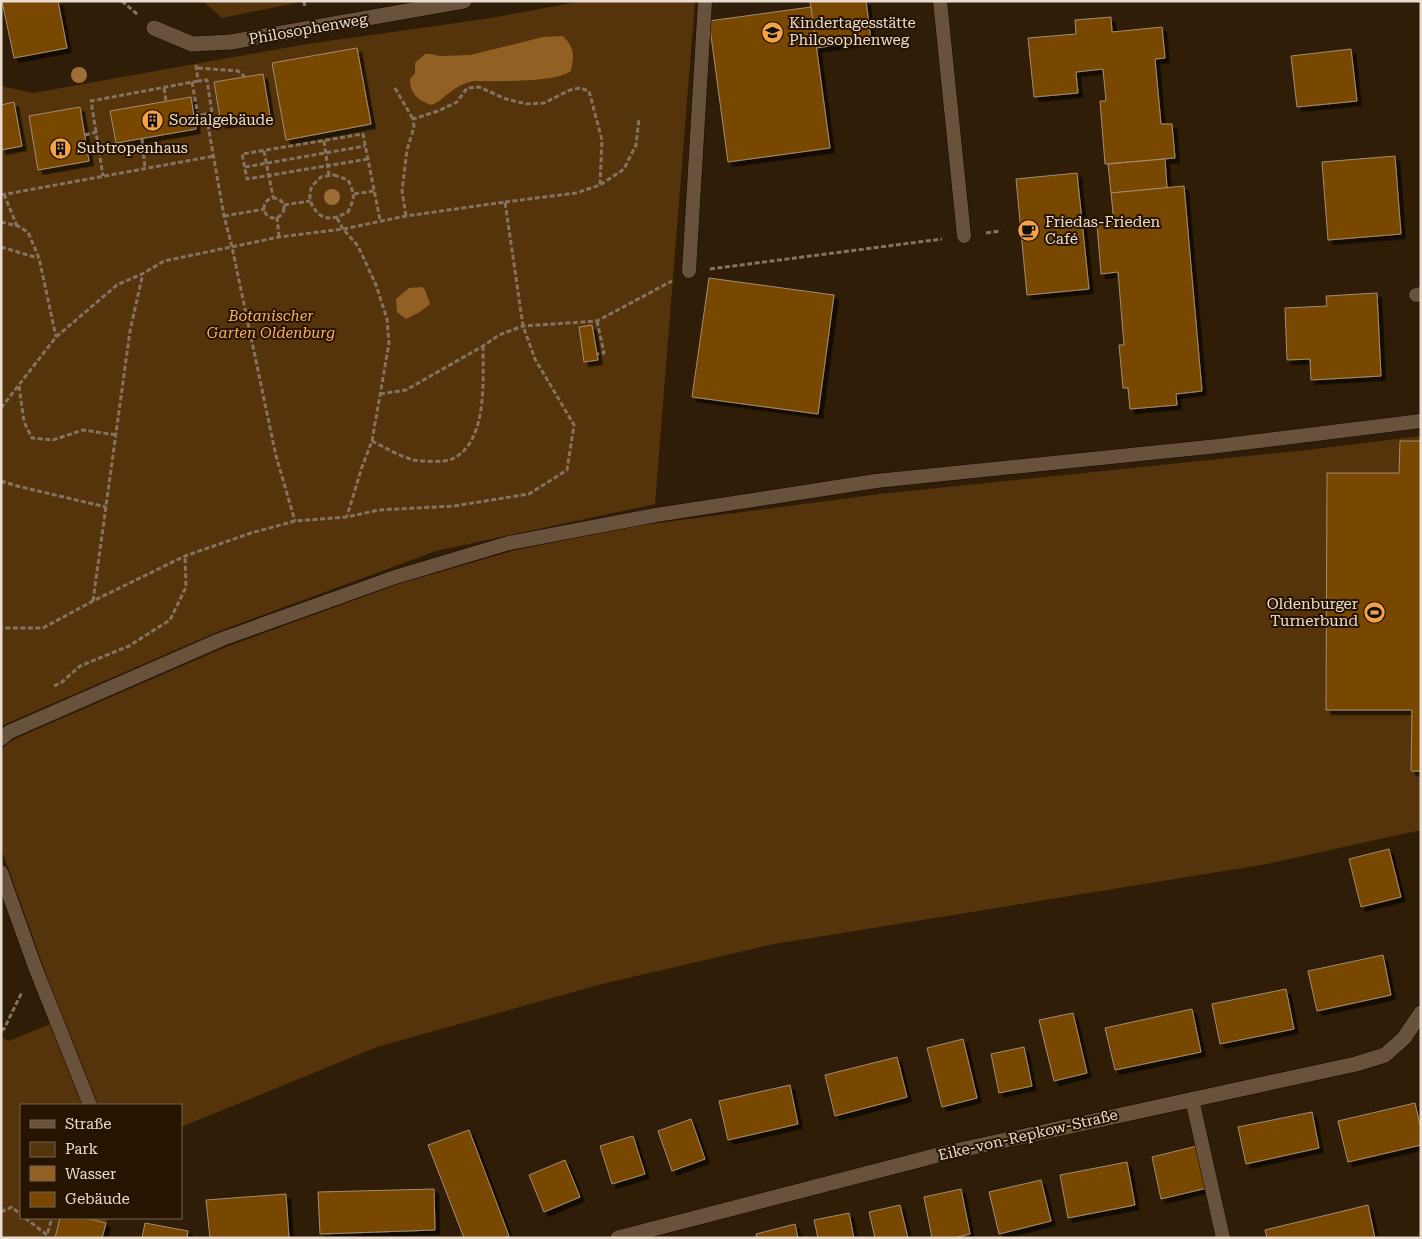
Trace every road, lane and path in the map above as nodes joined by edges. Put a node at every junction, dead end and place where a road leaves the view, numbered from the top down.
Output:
1 (464, 1) edge
2 (705, 1) edge
3 (940, 1) edge
4 (154, 28) dead end
5 (192, 44) junction
6 (196, 68) junction
7 (245, 76) dead end
8 (198, 81) junction
9 (192, 82) junction
10 (164, 88) junction
11 (395, 88) dead end
12 (166, 102) dead end
13 (206, 114) junction
14 (413, 119) junction
15 (639, 119) dead end
16 (96, 132) junction
17 (85, 135) dead end
18 (142, 139) dead end
19 (324, 141) junction
20 (365, 146) junction
21 (264, 151) junction
22 (326, 153) junction
23 (214, 156) junction
24 (368, 159) junction
25 (266, 163) junction
26 (328, 166) junction
27 (245, 167) junction
28 (145, 168) junction
29 (103, 176) junction
30 (268, 176) junction
31 (329, 176) junction
32 (600, 185) junction
33 (374, 191) junction
34 (3, 194) edge
35 (354, 194) junction
36 (273, 197) junction
37 (310, 201) junction
38 (505, 202) junction
39 (284, 206) junction
40 (265, 209) junction
41 (224, 216) junction
42 (406, 216) junction
43 (276, 218) junction
44 (336, 218) junction
45 (380, 220) junction
46 (1, 222) edge
47 (18, 226) junction
48 (343, 229) junction
49 (1001, 231) dead end
50 (964, 236) junction
51 (279, 237) junction
52 (1, 247) edge
53 (232, 247) junction
54 (39, 258) junction
55 (689, 271) junction
56 (144, 273) junction
57 (597, 321) junction
58 (523, 326) junction
59 (56, 337) junction
60 (483, 346) junction
61 (597, 354) dead end
62 (19, 386) junction
63 (380, 394) junction
64 (1, 408) edge
65 (1421, 421) edge
66 (117, 435) junction
67 (372, 442) junction
68 (1, 481) edge
69 (106, 507) junction
70 (346, 517) junction
71 (295, 521) junction
72 (185, 556) junction
73 (93, 601) junction
74 (1, 628) edge
75 (53, 687) dead end
76 (1, 739) edge
77 (1, 872) edge
78 (35, 967) junction
79 (1421, 1013) edge
80 (1, 1030) edge
81 (1192, 1099) junction
82 (90, 1104) edge
83 (1, 1212) edge
84 (20, 1214) edge
85 (26, 1219) edge
86 (52, 1219) edge
87 (618, 1238) edge
88 (1224, 1238) edge

1 - 5 street, Philosophenweg
2 - 55 lane
3 - 50 lane
4 - 5 street, Philosophenweg
5 - 6 path
6 - 7 path
6 - 8 path
8 - 9 path
8 - 13 path
9 - 10 path
9 - 13 path
10 - 12 path
10 - 16 path
11 - 14 path
13 - 23 path
14 - 32 path
14 - 42 path
15 - 32 path
16 - 17 path
16 - 29 path
18 - 28 path
19 - 20 path
19 - 21 path
19 - 22 path
20 - 22 path
20 - 24 path
21 - 25 path
21 - 27 path
22 - 25 path
22 - 26 path
23 - 28 path
23 - 41 path
24 - 26 path
24 - 33 path
25 - 27 path
25 - 30 path
26 - 30 path
26 - 31 path
27 - 30 path
28 - 29 path
29 - 34 path
30 - 36 path
31 - 35 path
31 - 37 path
32 - 38 path
33 - 35 path
33 - 45 path
34 - 47 path
35 - 44 path
36 - 39 path
36 - 40 path
37 - 39 path
37 - 44 path
38 - 42 path
38 - 58 path
39 - 43 path
40 - 41 path
40 - 43 path
41 - 53 path
42 - 45 path
43 - 51 path
44 - 48 path
45 - 48 path
46 - 47 path
47 - 54 path
48 - 51 path
48 - 63 path
49 - 50 path
50 - 55 path
51 - 53 path
52 - 54 path
53 - 56 path
53 - 71 path
54 - 59 path
55 - 57 path
56 - 59 path
56 - 66 path
57 - 58 path
57 - 61 path
58 - 60 path
58 - 70 path
59 - 62 path
60 - 63 path
60 - 67 path
62 - 64 path
62 - 66 path
63 - 67 path
65 - 76 lane
66 - 69 path
67 - 70 path
68 - 69 path
69 - 73 path
70 - 71 path
71 - 72 path
72 - 73 path
72 - 75 path
73 - 74 path
77 - 78 lane
78 - 80 path
78 - 82 lane
79 - 81 street, Eike-von-Repkow-Straße
81 - 87 street, Eike-von-Repkow-Straße
81 - 88 lane
83 - 84 path
85 - 86 path

